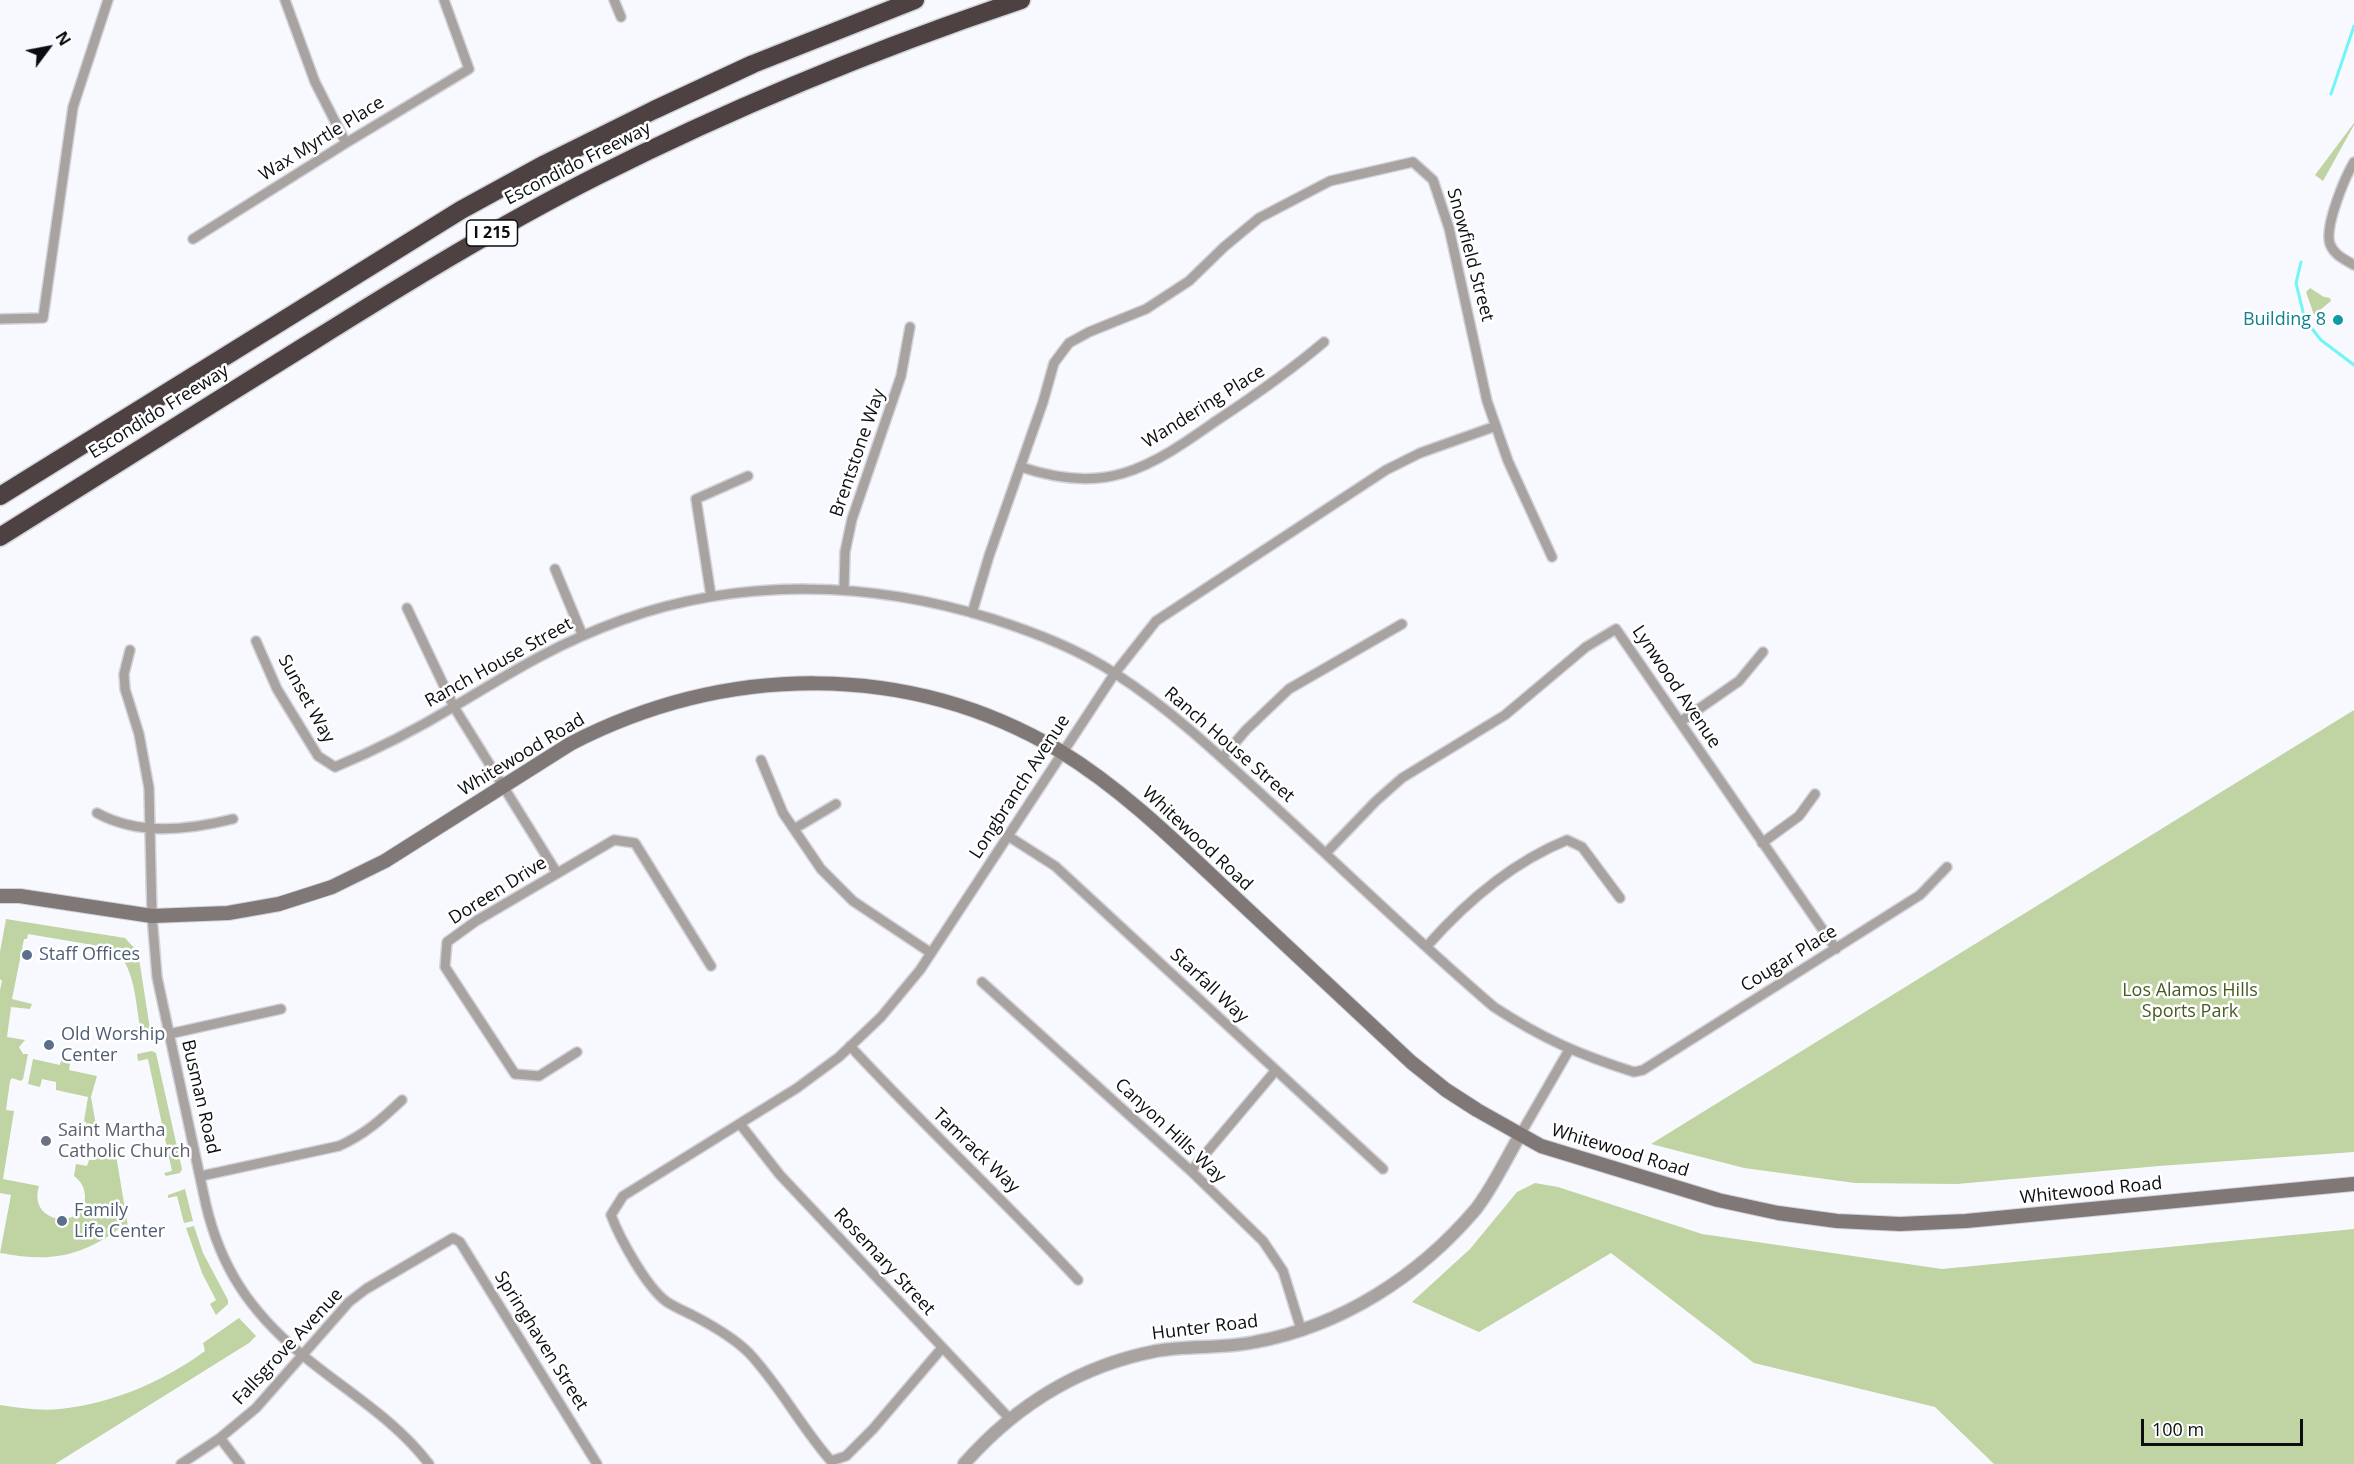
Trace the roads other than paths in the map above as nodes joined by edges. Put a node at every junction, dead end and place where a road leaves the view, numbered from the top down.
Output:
1 (108, 0) edge
2 (285, 0) edge
3 (444, 0) edge
4 (614, 0) edge
5 (915, 0) edge
6 (1021, 0) edge
7 (621, 17) dead end
8 (346, 142) junction
9 (2354, 162) edge
10 (193, 239) dead end
11 (2354, 265) edge
12 (0, 320) edge
13 (910, 327) dead end
14 (1324, 342) dead end
15 (1496, 426) junction
16 (1021, 467) junction
17 (748, 476) dead end
18 (0, 495) edge
19 (0, 537) edge
20 (1552, 556) dead end
21 (555, 569) dead end
22 (844, 590) junction
23 (711, 596) junction
24 (407, 608) dead end
25 (972, 613) junction
26 (1402, 624) dead end
27 (582, 634) junction
28 (256, 641) dead end
29 (130, 650) dead end
30 (1764, 652) dead end
31 (1115, 673) junction
32 (454, 707) junction
33 (1680, 722) junction
34 (1062, 752) junction
35 (1222, 758) junction
36 (761, 759) dead end
37 (335, 767) joint
38 (504, 786) junction
39 (1815, 794) dead end
40 (836, 804) dead end
41 (97, 813) dead end
42 (232, 819) dead end
43 (150, 829) junction
44 (794, 830) junction
45 (1008, 836) junction
46 (1762, 843) junction
47 (1326, 853) junction
48 (1947, 867) dead end
49 (558, 873) junction
50 (0, 896) edge
51 (1620, 898) dead end
52 (152, 916) junction
53 (1427, 946) junction
54 (1836, 949) junction
55 (931, 953) junction
56 (711, 966) dead end
57 (982, 982) dead end
58 (281, 1009) dead end
59 (169, 1034) junction
60 (850, 1046) junction
61 (1569, 1050) junction
62 (577, 1052) dead end
63 (1276, 1070) junction
64 (1643, 1070) joint
65 (402, 1100) dead end
66 (741, 1124) junction
67 (1520, 1135) junction
68 (1383, 1168) dead end
69 (1191, 1171) junction
70 (201, 1176) junction
71 (2354, 1184) edge
72 (453, 1238) joint
73 (1077, 1280) dead end
74 (1301, 1329) junction
75 (942, 1348) junction
76 (301, 1354) junction
77 (1009, 1418) junction
78 (220, 1438) junction
79 (181, 1464) edge
80 (240, 1464) edge
81 (429, 1464) edge
82 (597, 1464) edge
83 (964, 1464) edge

1 - 12 street
2 - 8 street
3 - 8 street, Wax Myrtle Place
4 - 7 street
5 - 18 highway, Escondido Freeway / I 215
6 - 19 highway, Escondido Freeway / I 215
8 - 10 street, Wax Myrtle Place
9 - 11 street
13 - 22 street, Brentstone Way
14 - 16 street, Wandering Place
15 - 16 street, Snowfield Street
15 - 20 street, Snowfield Street
15 - 31 street, Longbranch Avenue
16 - 25 street
17 - 23 street
21 - 27 street
22 - 23 street, Ranch House Street
22 - 25 street, Ranch House Street
23 - 27 street, Ranch House Street
24 - 32 street
25 - 31 street, Ranch House Street
26 - 35 street
27 - 32 street, Ranch House Street
28 - 37 street, Sunset Way
29 - 43 street, Busman Road
30 - 33 street
31 - 34 street, Longbranch Avenue
31 - 35 street, Ranch House Street
32 - 37 street, Ranch House Street
32 - 38 street
33 - 46 street, Lynwood Avenue
33 - 47 street, Lynwood Avenue
34 - 38 main road, Whitewood Road
34 - 45 street, Longbranch Avenue
34 - 67 main road, Whitewood Road
35 - 47 street, Ranch House Street
36 - 44 street
38 - 49 street
38 - 52 main road, Whitewood Road
39 - 46 street
40 - 44 street
41 - 43 street
42 - 43 street
43 - 52 street, Busman Road
44 - 55 street
45 - 55 street, Longbranch Avenue
45 - 63 street, Starfall Way
46 - 54 street, Lynwood Avenue
47 - 53 street, Ranch House Street
48 - 54 street, Cougar Place
49 - 56 street, Doreen Drive
49 - 62 street, Doreen Drive
50 - 52 main road, Whitewood Road
51 - 53 street
52 - 59 street, Busman Road
53 - 61 street, Ranch House Street
54 - 64 street, Cougar Place
55 - 60 street, Longbranch Avenue
57 - 69 street, Canyon Hills Way
58 - 59 street
59 - 70 street, Busman Road
60 - 66 street, Longbranch Avenue
60 - 73 street, Tamrack Way
61 - 64 street, Ranch House Street
61 - 67 street, Hunter Road
63 - 68 street, Starfall Way
63 - 69 street
65 - 70 street
66 - 75 street, Rosemary Street
66 - 75 street, Longbranch Avenue
67 - 71 main road, Whitewood Road
67 - 74 street, Hunter Road
69 - 74 street, Canyon Hills Way
70 - 76 street, Busman Road
72 - 76 street, Fallsgrove Avenue
72 - 82 street, Springhaven Street
74 - 77 street, Hunter Road
75 - 77 street, Rosemary Street
76 - 78 street, Fallsgrove Avenue
76 - 81 street, Busman Road
77 - 83 street, Hunter Road
78 - 79 street, Fallsgrove Avenue
78 - 80 street

